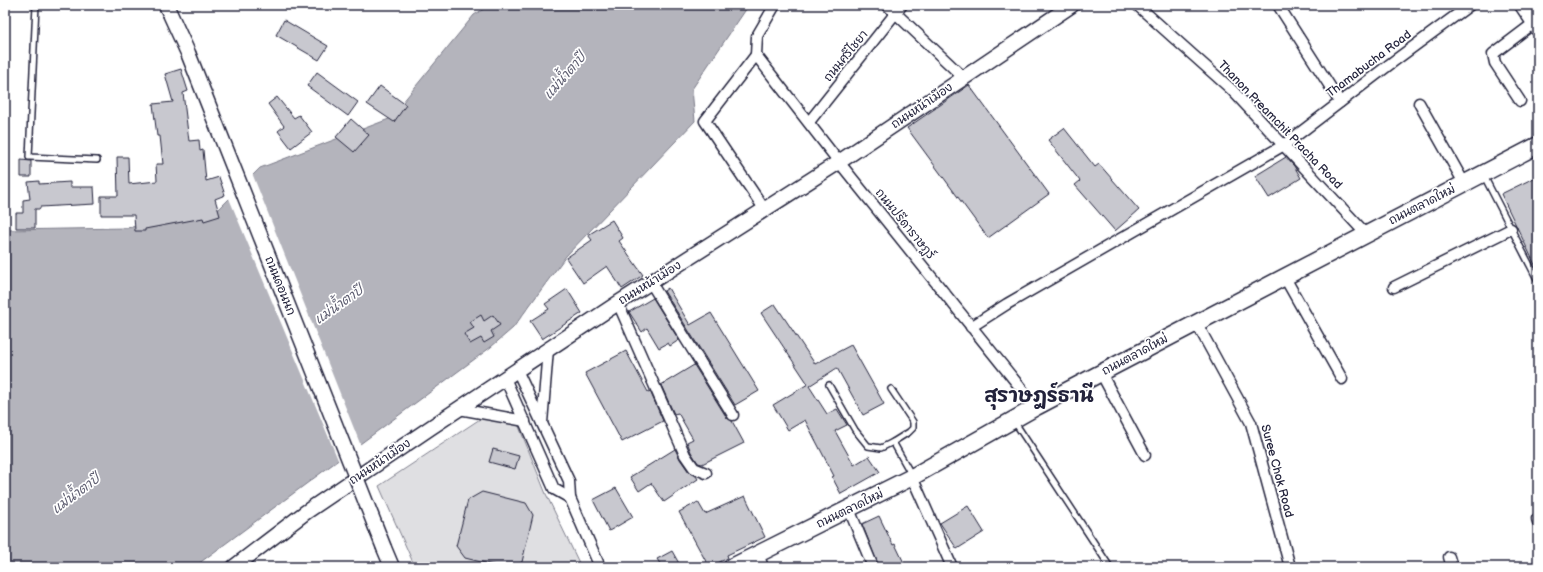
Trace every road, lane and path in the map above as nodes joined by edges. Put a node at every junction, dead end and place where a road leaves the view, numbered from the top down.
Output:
1 (36, 5) edge
2 (166, 5) edge
3 (775, 5) edge
4 (887, 5) edge
5 (1072, 5) edge
6 (1137, 5) edge
7 (1278, 5) edge
8 (1470, 5) edge
9 (899, 9) edge
10 (1532, 16) edge
11 (756, 55) junction
12 (964, 78) junction
13 (1520, 101) dead end
14 (1340, 102) junction
15 (1419, 103) dead end
16 (809, 122) junction
17 (1538, 144) edge
18 (1284, 145) junction
19 (97, 160) dead end
20 (839, 162) junction
21 (1483, 173) junction
22 (1464, 183) junction
23 (765, 210) junction
24 (1511, 229) junction
25 (1366, 234) junction
26 (1284, 276) junction
27 (1538, 281) edge
28 (651, 283) junction
29 (1394, 287) dead end
30 (618, 303) junction
31 (1196, 322) junction
32 (971, 327) junction
33 (548, 349) junction
34 (1101, 373) junction
35 (511, 374) junction
36 (1342, 379) dead end
37 (829, 385) dead end
38 (891, 389) dead end
39 (1036, 407) junction
40 (459, 409) junction
41 (733, 415) dead end
42 (1013, 420) junction
43 (525, 421) junction
44 (542, 424) junction
45 (893, 442) junction
46 (1145, 455) dead end
47 (706, 473) dead end
48 (912, 478) junction
49 (570, 498) junction
50 (849, 509) junction
51 (1449, 557) dead end
52 (761, 561) edge
53 (235, 566) edge
54 (392, 567) edge
55 (600, 567) edge
56 (732, 567) edge
57 (873, 567) edge
58 (952, 567) edge
59 (1110, 567) edge
60 (1290, 567) edge
61 (1452, 567) edge

1 - 19 lane
2 - 54 street, ถนนดอนนก, bridge
3 - 11 street
4 - 9 street
5 - 12 street, ถนนหน้าเมือง
6 - 18 street, Thanon Preamchit Pracha Road
7 - 14 street
8 - 14 street, Thamabucha Road
9 - 12 street
9 - 16 street, ถนนศรีไชยา
10 - 13 street
11 - 16 street, ถนนปรีดาราษฎร์
11 - 23 street
12 - 20 street, ถนนหน้าเมือง
14 - 18 street, Thamabucha Road
15 - 22 street
16 - 20 street, ถนนปรีดาราษฎร์
17 - 21 main road, ถนนตลาดใหม่
18 - 25 street, Thanon Preamchit Pracha Road
18 - 32 street, Thamabucha Road
20 - 23 street, ถนนหน้าเมือง
20 - 32 street, ถนนปรีดาราษฎร์
21 - 22 main road, ถนนตลาดใหม่
21 - 24 lane
22 - 25 main road, ถนนตลาดใหม่
23 - 28 street, ถนนหน้าเมือง
24 - 27 lane
24 - 29 street
25 - 26 main road, ถนนตลาดใหม่
26 - 31 main road, ถนนตลาดใหม่
26 - 36 street
28 - 30 street, ถนนหน้าเมือง
28 - 41 street
30 - 33 street, ถนนหน้าเมือง
30 - 47 street
31 - 34 main road, ถนนตลาดใหม่
31 - 60 street, Suree Chok Road
32 - 39 street, ถนนปรีดาราษฎร์
33 - 35 street, ถนนหน้าเมือง
33 - 44 street
34 - 39 main road, ถนนตลาดใหม่
34 - 46 street
35 - 40 street, ถนนหน้าเมือง
35 - 43 street
35 - 44 street
37 - 45 lane
38 - 45 lane
39 - 42 main road, ถนนตลาดใหม่
40 - 43 street
40 - 53 street, ถนนหน้าเมือง
42 - 48 main road, ถนนตลาดใหม่
42 - 59 lane
43 - 49 street
44 - 49 street
45 - 48 lane
48 - 50 main road, ถนนตลาดใหม่
48 - 58 street
49 - 55 street
50 - 52 main road, ถนนตลาดใหม่
50 - 57 street
51 - 61 street
52 - 56 main road, ถนนตลาดใหม่

